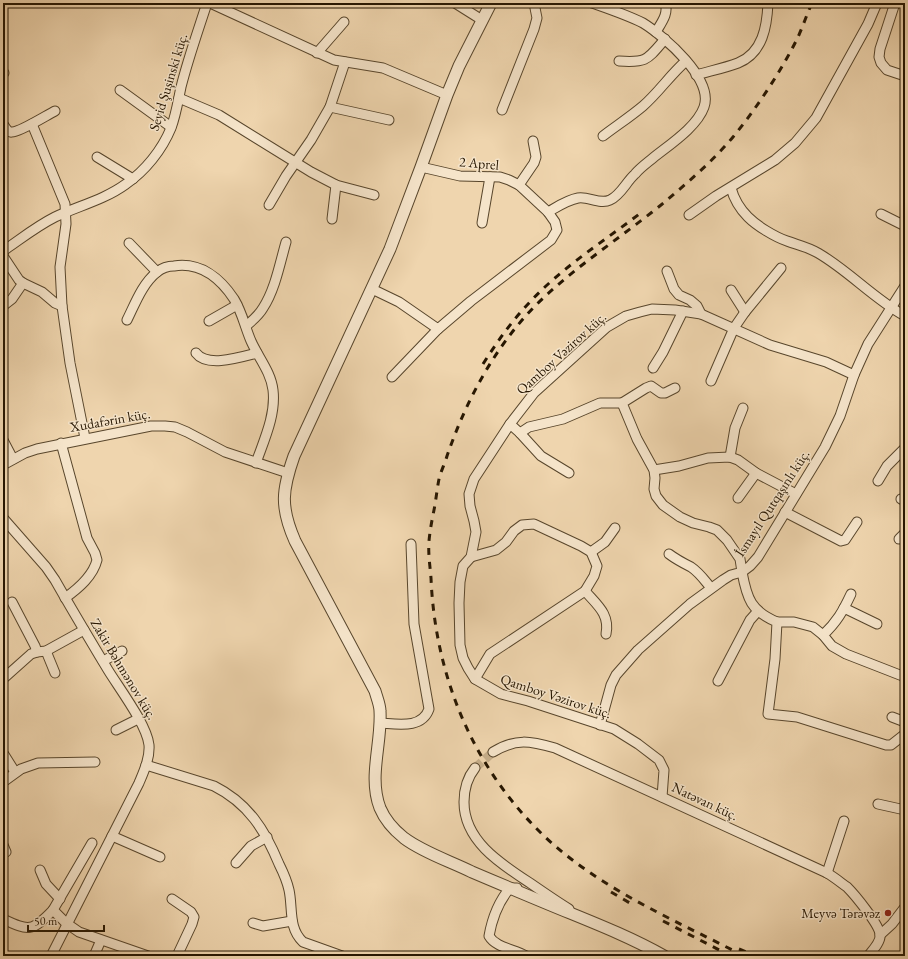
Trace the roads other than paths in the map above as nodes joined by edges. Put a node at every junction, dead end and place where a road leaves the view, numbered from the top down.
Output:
1 (208, 3) edge
2 (455, 3) edge
3 (491, 3) edge
4 (534, 3) edge
5 (592, 3) edge
6 (665, 3) edge
7 (768, 3) edge
8 (877, 3) edge
9 (895, 3) edge
10 (482, 20) junction
11 (344, 22) dead end
12 (656, 32) junction
13 (665, 39) junction
14 (317, 53) junction
15 (619, 61) dead end
16 (686, 61) junction
17 (345, 62) junction
18 (696, 75) junction
19 (905, 76) edge
20 (120, 90) dead end
21 (446, 95) junction
22 (179, 98) junction
23 (330, 107) junction
24 (55, 110) dead end
25 (502, 110) dead end
26 (389, 120) dead end
27 (3, 124) edge
28 (32, 124) junction
29 (171, 127) junction
30 (603, 136) dead end
31 (533, 141) dead end
32 (97, 157) dead end
33 (296, 162) junction
34 (421, 167) junction
35 (490, 177) junction
36 (133, 179) junction
37 (336, 185) junction
38 (519, 185) junction
39 (731, 188) junction
40 (374, 195) dead end
41 (269, 205) dead end
42 (548, 212) junction
43 (66, 213) junction
44 (880, 214) dead end
45 (689, 215) dead end
46 (332, 219) dead end
47 (482, 223) dead end
48 (905, 226) edge
49 (286, 242) dead end
50 (129, 243) dead end
51 (3, 249) edge
52 (3, 256) edge
53 (781, 268) dead end
54 (667, 271) dead end
55 (157, 272) junction
56 (23, 283) junction
57 (905, 286) edge
58 (372, 289) junction
59 (731, 290) dead end
60 (237, 305) junction
61 (3, 306) edge
62 (62, 306) junction
63 (891, 308) junction
64 (683, 311) junction
65 (745, 312) junction
66 (701, 314) junction
67 (905, 316) edge
68 (127, 320) dead end
69 (209, 322) dead end
70 (246, 326) junction
71 (734, 328) junction
72 (438, 329) junction
73 (196, 353) dead end
74 (257, 353) junction
75 (653, 368) dead end
76 (854, 375) junction
77 (392, 377) dead end
78 (711, 381) dead end
79 (676, 388) dead end
80 (622, 403) junction
81 (743, 408) dead end
82 (510, 424) junction
83 (520, 432) junction
84 (85, 438) junction
85 (3, 440) edge
86 (61, 443) junction
87 (905, 448) edge
88 (730, 457) junction
89 (12, 459) junction
90 (256, 463) junction
91 (3, 465) edge
92 (654, 470) junction
93 (569, 473) dead end
94 (756, 473) junction
95 (288, 474) junction
96 (878, 481) dead end
97 (796, 494) junction
98 (738, 498) dead end
99 (785, 512) junction
100 (3, 518) edge
101 (857, 522) dead end
102 (616, 528) dead end
103 (411, 544) dead end
104 (591, 552) junction
105 (669, 554) dead end
106 (471, 557) junction
107 (742, 572) junction
108 (711, 588) junction
109 (585, 591) junction
110 (851, 594) dead end
111 (65, 598) junction
112 (12, 602) dead end
113 (844, 608) junction
114 (758, 611) junction
115 (777, 622) junction
116 (876, 624) dead end
117 (84, 630) junction
118 (606, 634) dead end
119 (823, 635) junction
120 (122, 651) dead end
121 (42, 652) junction
122 (103, 661) junction
123 (55, 673) dead end
124 (905, 677) edge
125 (475, 679) junction
126 (3, 680) edge
127 (718, 681) dead end
128 (892, 717) dead end
129 (138, 719) junction
130 (905, 722) edge
131 (380, 723) junction
132 (600, 725) junction
133 (116, 730) dead end
134 (905, 734) edge
135 (492, 752) tunnel mouth
136 (3, 754) edge
137 (95, 762) dead end
138 (146, 765) junction
139 (475, 768) tunnel mouth
140 (15, 772) junction
141 (3, 782) edge
142 (662, 797) junction
143 (878, 804) dead end
144 (905, 810) edge
145 (844, 821) dead end
146 (112, 836) junction
147 (267, 837) junction
148 (92, 843) dead end
149 (160, 857) dead end
150 (236, 863) dead end
151 (40, 870) dead end
152 (826, 873) junction
153 (529, 882) junction
154 (510, 888) junction
155 (60, 899) junction
156 (172, 899) dead end
157 (905, 907) edge
158 (53, 910) junction
159 (580, 917) junction
160 (3, 919) edge
161 (292, 921) junction
162 (66, 923) junction
163 (254, 923) dead end
164 (880, 935) junction
165 (101, 940) junction
166 (51, 956) edge
167 (94, 956) edge
168 (148, 956) edge
169 (177, 956) edge
170 (342, 956) edge
171 (526, 956) edge
172 (664, 956) edge
173 (868, 956) edge

1 - 14 street
1 - 22 street, Seyid Şuşinski küç.
2 - 10 street
3 - 10 street
4 - 25 street
5 - 12 street
6 - 12 street
7 - 18 street
8 - 39 street
9 - 19 street
10 - 21 street
11 - 14 street
12 - 13 street
13 - 15 street
13 - 16 street
14 - 17 street
16 - 18 street
16 - 30 street
17 - 21 street
17 - 23 street
18 - 42 street
20 - 29 street
21 - 34 street
22 - 29 street, Seyid Şuşinski küç.
22 - 33 street
23 - 26 street
23 - 33 street
24 - 28 street
27 - 28 street
28 - 43 street
29 - 36 street, Seyid Şuşinski küç.
31 - 38 street
32 - 36 street
33 - 37 street
33 - 41 street
34 - 35 street, 2 Aprel
34 - 58 street
35 - 38 street, 2 Aprel
35 - 47 street
36 - 43 street, Seyid Şuşinski küç.
37 - 40 street
37 - 46 street
38 - 42 street, 2 Aprel
39 - 45 street
39 - 63 street
42 - 72 street
43 - 51 street, Seyid Şuşinski küç.
43 - 62 street
44 - 48 street
49 - 70 street
50 - 55 street
52 - 56 street
53 - 65 street
54 - 66 street
55 - 60 street
55 - 68 street
56 - 61 street
56 - 62 street
57 - 63 street, İsmayıl Qutqaşınlı küç.
58 - 72 street
58 - 95 street
59 - 65 street
60 - 69 street
60 - 70 street
62 - 84 street
63 - 67 street
63 - 76 street, İsmayıl Qutqaşınlı küç.
64 - 66 street, Qamboy Vəzirov küç.
64 - 75 street
64 - 82 street, Qamboy Vəzirov küç.
65 - 71 street
66 - 71 street, Qamboy Vəzirov küç.
70 - 74 street
71 - 76 street, Qamboy Vəzirov küç.
71 - 78 street
72 - 77 street
73 - 74 street
74 - 90 street
76 - 97 street, İsmayıl Qutqaşınlı küç.
79 - 80 street
80 - 83 street
80 - 92 street
81 - 88 street
82 - 83 street
82 - 106 street, Qamboy Vəzirov küç.
83 - 93 street
84 - 86 street, Xudafərin küç.
84 - 90 street, Xudafərin küç.
85 - 89 street
86 - 89 street, Xudafərin küç.
86 - 111 street
87 - 96 street
88 - 92 street
88 - 94 street
89 - 91 street, Xudafərin küç.
90 - 95 street, Xudafərin küç.
92 - 107 street
94 - 97 street
94 - 98 street
95 - 131 street
97 - 99 street, İsmayıl Qutqaşınlı küç.
99 - 101 street
99 - 107 street, İsmayıl Qutqaşınlı küç.
100 - 111 street, Zakir Bəhmənov küç.
102 - 104 street
103 - 131 street
104 - 106 street
104 - 109 street
105 - 108 street
106 - 125 street, Qamboy Vəzirov küç.
107 - 108 street
107 - 114 street, İsmayıl Qutqaşınlı küç.
108 - 132 street
109 - 118 street
109 - 125 street
110 - 113 street
111 - 117 street, Zakir Bəhmənov küç.
112 - 121 street
113 - 116 street
113 - 119 street
114 - 115 street, İsmayıl Qutqaşınlı küç.
114 - 127 street
115 - 119 street
115 - 134 street
117 - 121 street
117 - 122 street, Zakir Bəhmənov küç.
119 - 124 street
120 - 122 street
121 - 123 street
121 - 126 street
122 - 129 street, Zakir Bəhmənov küç.
125 - 132 street, Qamboy Vəzirov küç.
128 - 130 street
129 - 133 street
129 - 138 street, Zakir Bəhmənov küç.
131 - 154 street
132 - 142 street, Qamboy Vəzirov küç.
135 - 142 street, Natəvan küç.
136 - 140 street
137 - 140 street
138 - 146 street, Zakir Bəhmənov küç.
138 - 147 street
139 - 153 street
140 - 141 street
142 - 152 street, Natəvan küç.
143 - 144 street
145 - 152 street
146 - 149 street
146 - 162 street, Zakir Bəhmənov küç.
147 - 150 street
147 - 161 street
148 - 155 street
151 - 155 street
152 - 164 street, Natəvan küç.
153 - 154 street
153 - 159 street
154 - 159 street
154 - 171 street
155 - 158 street
156 - 169 street
157 - 164 street
158 - 160 street
158 - 162 street
159 - 172 street
161 - 163 street
161 - 170 street
162 - 165 street
162 - 166 street, Zakir Bəhmənov küç.
164 - 173 street
165 - 167 street
165 - 168 street

